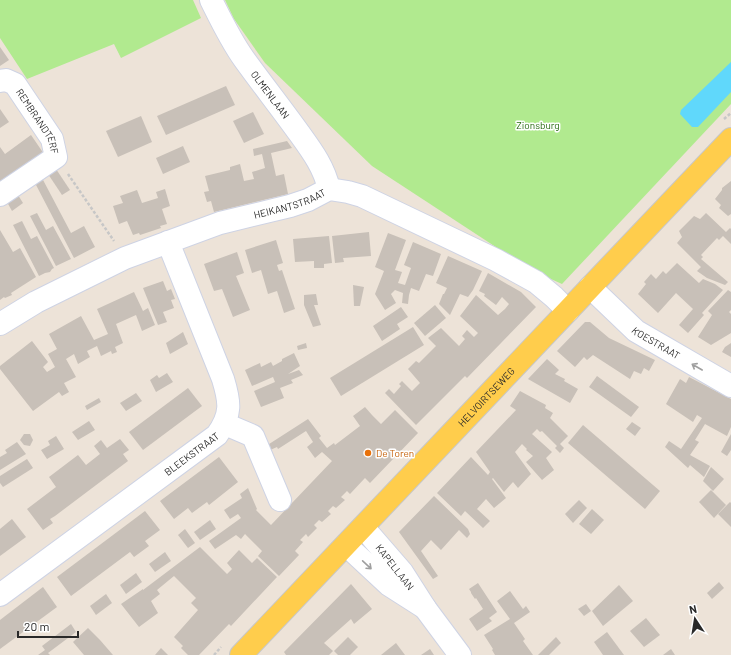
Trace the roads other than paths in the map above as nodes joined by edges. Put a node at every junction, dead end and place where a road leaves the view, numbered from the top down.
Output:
1 (211, 0) edge
2 (0, 81) edge
3 (731, 139) edge
4 (329, 189) junction
5 (0, 195) edge
6 (168, 242) junction
7 (590, 287) junction
8 (568, 311) junction
9 (0, 324) edge
10 (731, 386) edge
11 (225, 424) junction
12 (280, 500) dead end
13 (364, 527) junction
14 (346, 545) junction
15 (0, 595) edge
16 (426, 608) junction
17 (241, 655) edge
18 (460, 655) edge

1 - 4 street, OLMENLAAN
2 - 5 street, REMBRANDTERF
3 - 7 main road, HELVOIRTSEWEG
4 - 6 street, HEIKANTSTRAAT
4 - 8 street, HEIKANTSTRAAT
6 - 9 street, HEIKANTSTRAAT
6 - 11 street, BLEEKSTRAAT
7 - 8 main road, HELVOIRTSEWEG
10 -> 7 street, KOESTRAAT
8 - 13 main road, HELVOIRTSEWEG
11 - 12 street
11 - 15 street, BLEEKSTRAAT
13 - 14 main road, HELVOIRTSEWEG
13 - 16 street, KAPELLAAN
14 -> 16 street, KAPELLAAN
14 - 17 main road, HELVOIRTSEWEG
16 - 18 street, KAPELLAAN

